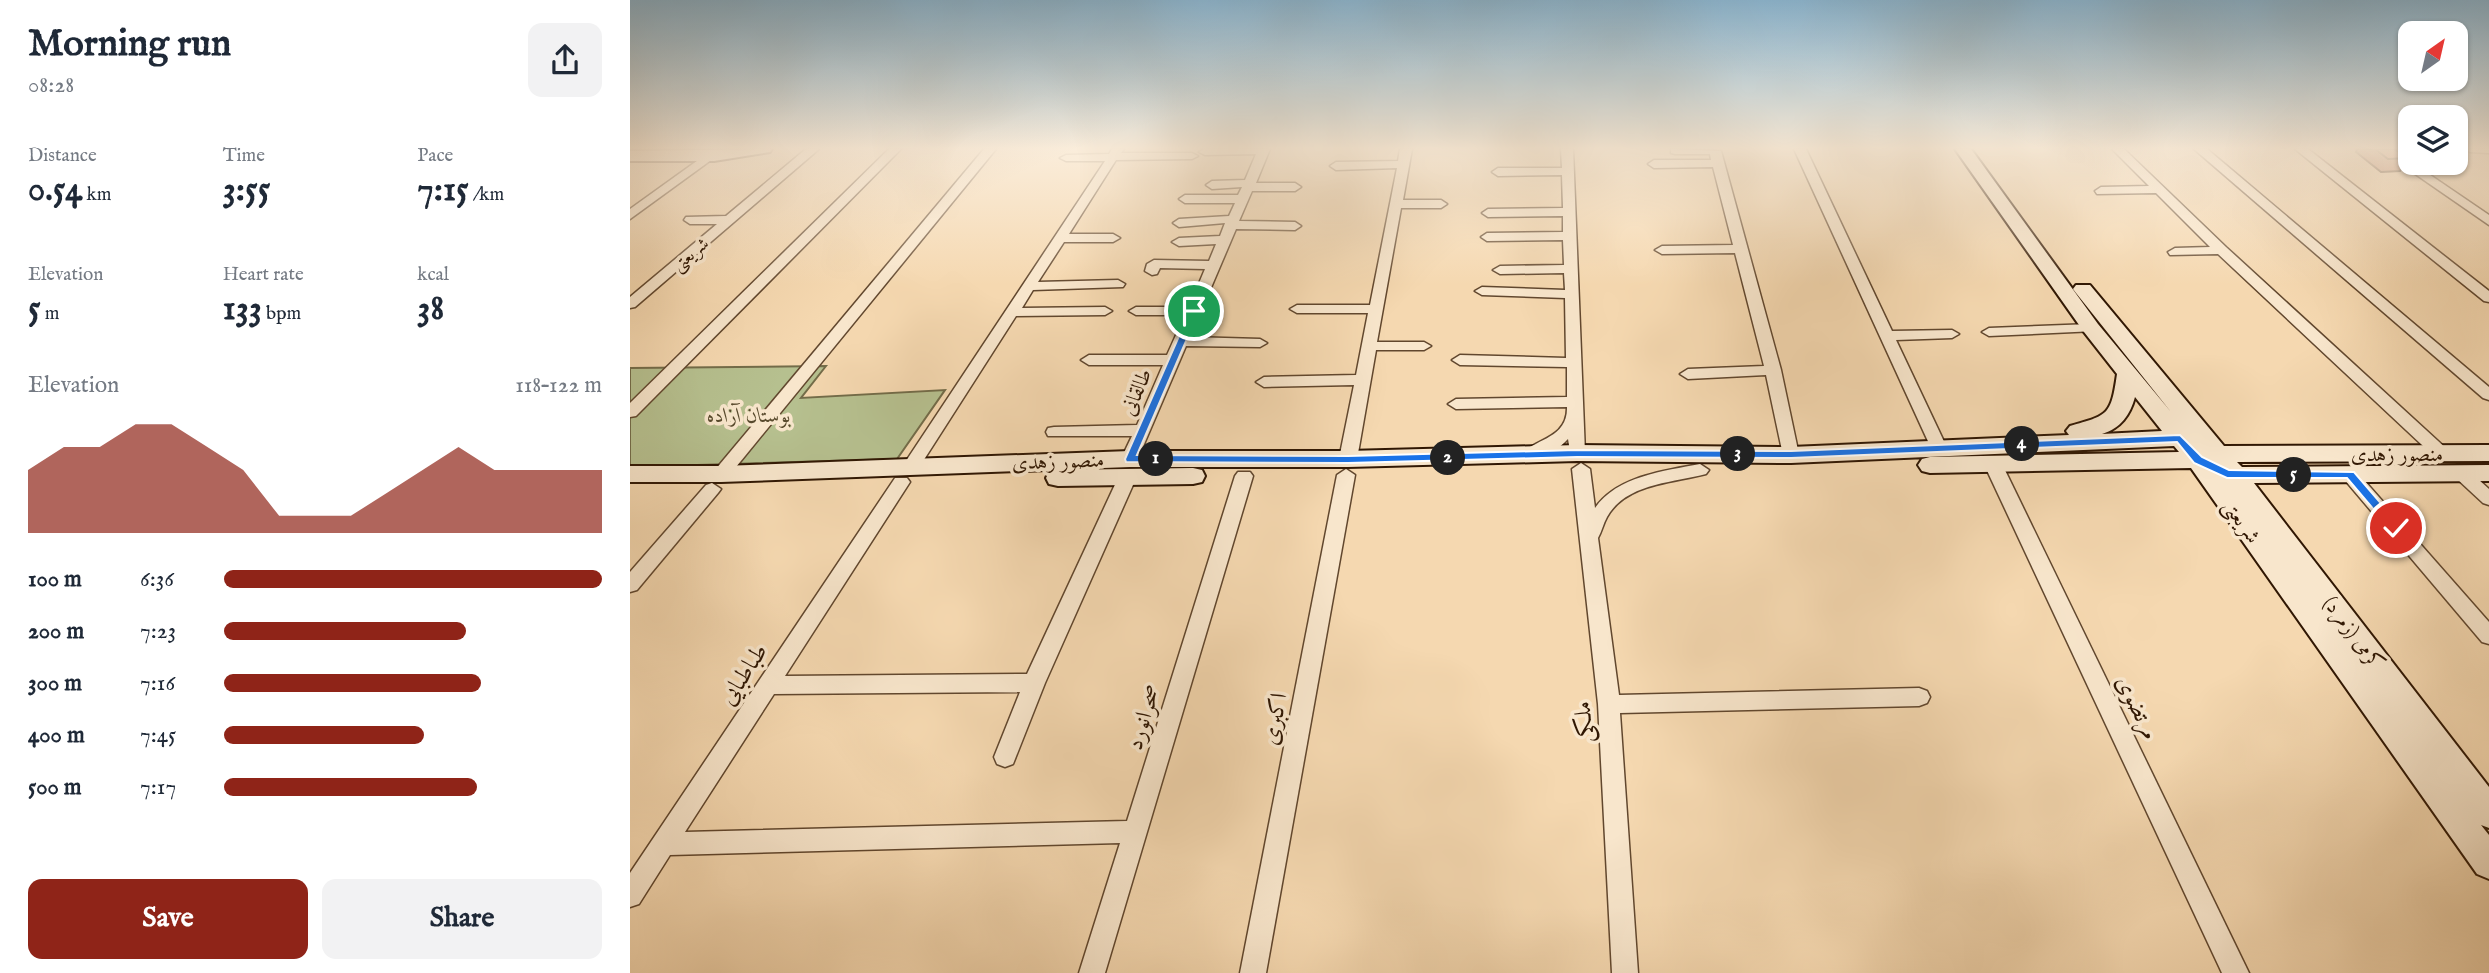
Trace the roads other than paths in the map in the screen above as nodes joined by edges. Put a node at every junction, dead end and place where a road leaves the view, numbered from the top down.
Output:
1 (656, 194) edge
2 (759, 194) edge
3 (848, 194) edge
4 (953, 194) edge
5 (1089, 194) edge
6 (1217, 194) edge
7 (1245, 194) edge
8 (1398, 194) edge
9 (1568, 194) edge
10 (1726, 194) edge
11 (1822, 194) edge
12 (1995, 194) edge
13 (2012, 194) edge
14 (2165, 194) edge
15 (2253, 194) edge
16 (2358, 194) edge
17 (2452, 194) edge
18 (1185, 199) dead end
19 (1396, 204) junction
20 (1441, 204) dead end
21 (1569, 212) junction
22 (1488, 213) dead end
23 (630, 215) edge
24 (690, 220) dead end
25 (729, 220) junction
26 (2489, 220) edge
27 (1232, 222) junction
28 (1180, 223) dead end
29 (1295, 226) dead end
30 (1570, 236) junction
31 (1487, 237) dead end
32 (1060, 238) junction
33 (1113, 238) dead end
34 (1225, 240) junction
35 (1179, 242) dead end
36 (1739, 249) junction
37 (1662, 250) dead end
38 (2221, 250) junction
39 (2175, 252) dead end
40 (1214, 265) junction
41 (1571, 269) junction
42 (1500, 270) dead end
43 (1152, 271) dead end
44 (1118, 284) dead end
45 (1029, 286) junction
46 (1482, 291) dead end
47 (1571, 294) junction
48 (2489, 298) edge
49 (630, 304) edge
50 (1297, 309) dead end
51 (1376, 309) junction
52 (1105, 311) dead end
53 (1136, 311) dead end
54 (1194, 311) junction
55 (1012, 312) junction
56 (2091, 328) junction
57 (1989, 332) dead end
58 (1952, 334) dead end
59 (1889, 335) junction
60 (1181, 341) junction
61 (1260, 344) dead end
62 (1370, 346) junction
63 (1424, 346) dead end
64 (1089, 360) dead end
65 (1173, 360) junction
66 (1460, 360) dead end
67 (1574, 363) junction
68 (1773, 370) junction
69 (1688, 373) dead end
70 (2128, 374) junction
71 (1363, 380) junction
72 (1264, 382) dead end
73 (2489, 395) edge
74 (1456, 404) dead end
75 (1575, 409) junction
76 (630, 412) edge
77 (1143, 430) junction
78 (1054, 432) dead end
79 (2180, 438) junction
80 (1940, 450) junction
81 (2489, 453) edge
82 (1988, 454) junction
83 (1791, 455) junction
84 (2443, 455) junction
85 (1522, 457) junction
86 (1579, 461) junction
87 (2217, 463) junction
88 (1347, 467) junction
89 (1129, 468) junction
90 (1700, 470) junction
91 (906, 473) junction
92 (2489, 473) edge
93 (630, 474) edge
94 (2462, 474) junction
95 (2350, 475) junction
96 (1244, 476) junction
97 (717, 482) junction
98 (630, 488) edge
99 (2489, 499) edge
100 (1590, 542) junction
101 (630, 585) edge
102 (2489, 636) edge
103 (1034, 683) junction
104 (768, 685) junction
105 (1919, 697) dead end
106 (1609, 704) junction
107 (1005, 757) dead end
108 (2489, 813) edge
109 (1135, 832) junction
110 (664, 844) junction
111 (2489, 863) edge
112 (630, 895) edge
113 (1092, 973) edge
114 (1253, 973) edge
115 (1625, 973) edge
116 (2236, 973) edge

1 - 23 street
2 - 25 street, شریعتی
3 - 76 street
4 - 97 street
5 - 32 street, طباطبایی
6 - 18 street
7 - 27 street, طالقانی
8 - 19 street, اکبری
9 - 21 street, ملکی
10 - 36 street
11 - 59 street
12 - 56 main road, شریعتی
13 - 87 main road, شریعتی
14 - 38 street
15 - 73 street
16 - 48 street
17 - 26 street
19 - 20 street
19 - 51 street, اکبری
21 - 22 street
21 - 30 street, ملکی
24 - 25 street
25 - 49 street, شریعتی
27 - 28 street
27 - 29 street
27 - 34 street, طالقانی
30 - 31 street
30 - 41 street, ملکی
32 - 33 street
32 - 45 street, طباطبایی
34 - 35 street
34 - 40 street, طالقانی
36 - 37 street
36 - 68 street
38 - 39 street
38 - 84 street
40 - 43 street
40 - 54 street, طالقانی
41 - 42 street
41 - 47 street, ملکی
44 - 45 street
45 - 55 street, طباطبایی
46 - 47 street
47 - 67 street, ملکی
50 - 51 street
51 - 62 street, اکبری
52 - 55 street
53 - 54 street
54 - 60 street, طالقانی
55 - 91 street, طباطبایی
56 - 57 street
56 - 70 main road, شریعتی
58 - 59 street
59 - 80 street
60 - 61 street
60 - 65 street, طالقانی
62 - 63 street
62 - 71 street, اکبری
64 - 65 street
65 - 77 street, طالقانی
66 - 67 street
67 - 75 street, ملکی
68 - 69 street
68 - 83 street
70 - 79 main road, شریعتی
70 - 82 main road
71 - 72 street
71 - 88 street, اکبری
74 - 75 street
75 - 85 street
75 - 86 street, ملکی
77 - 78 street
77 - 89 street, طالقانی
79 - 82 main road, منصور زهدی
79 - 87 main road, شریعتی
80 - 82 main road, منصور زهدی
80 - 83 main road, منصور زهدی
81 - 84 main road, منصور زهدی
82 - 87 main road, منصور زهدی
82 - 90 main road, منصور زهدی
82 - 116 street, مرتضوی
83 - 86 main road, منصور زهدی
84 - 87 main road, منصور زهدی
84 - 94 main road
85 - 86 main road, منصور زهدی
85 - 88 main road, منصور زهدی
86 - 88 main road, منصور زهدی
86 - 90 main road, منصور زهدی
86 - 100 street, ملکی
87 - 95 main road, منصور زهدی
87 - 108 main road, کرمی (زمرد)
87 - 111 main road, شریعتی
88 - 89 main road, منصور زهدی
88 - 96 main road, منصور زهدی
88 - 114 street, اکبری
89 - 91 main road, منصور زهدی
89 - 96 main road, منصور زهدی
89 - 103 street, طالقانی
90 - 100 street
91 - 97 main road, منصور زهدی
91 - 104 street, طباطبایی
92 - 94 main road, منصور زهدی
93 - 97 main road, منصور زهدی
94 - 95 main road, منصور زهدی
94 - 99 street
95 - 102 street
96 - 109 street, صحرانورد
97 - 98 main road, منصور زهدی
97 - 101 street
100 - 106 street, ملکی
103 - 104 street
103 - 107 street, طالقانی
104 - 110 street, طباطبایی
105 - 106 street
106 - 115 street, ملکی
109 - 110 street
109 - 113 street, صحرانورد
110 - 112 street, طباطبایی

